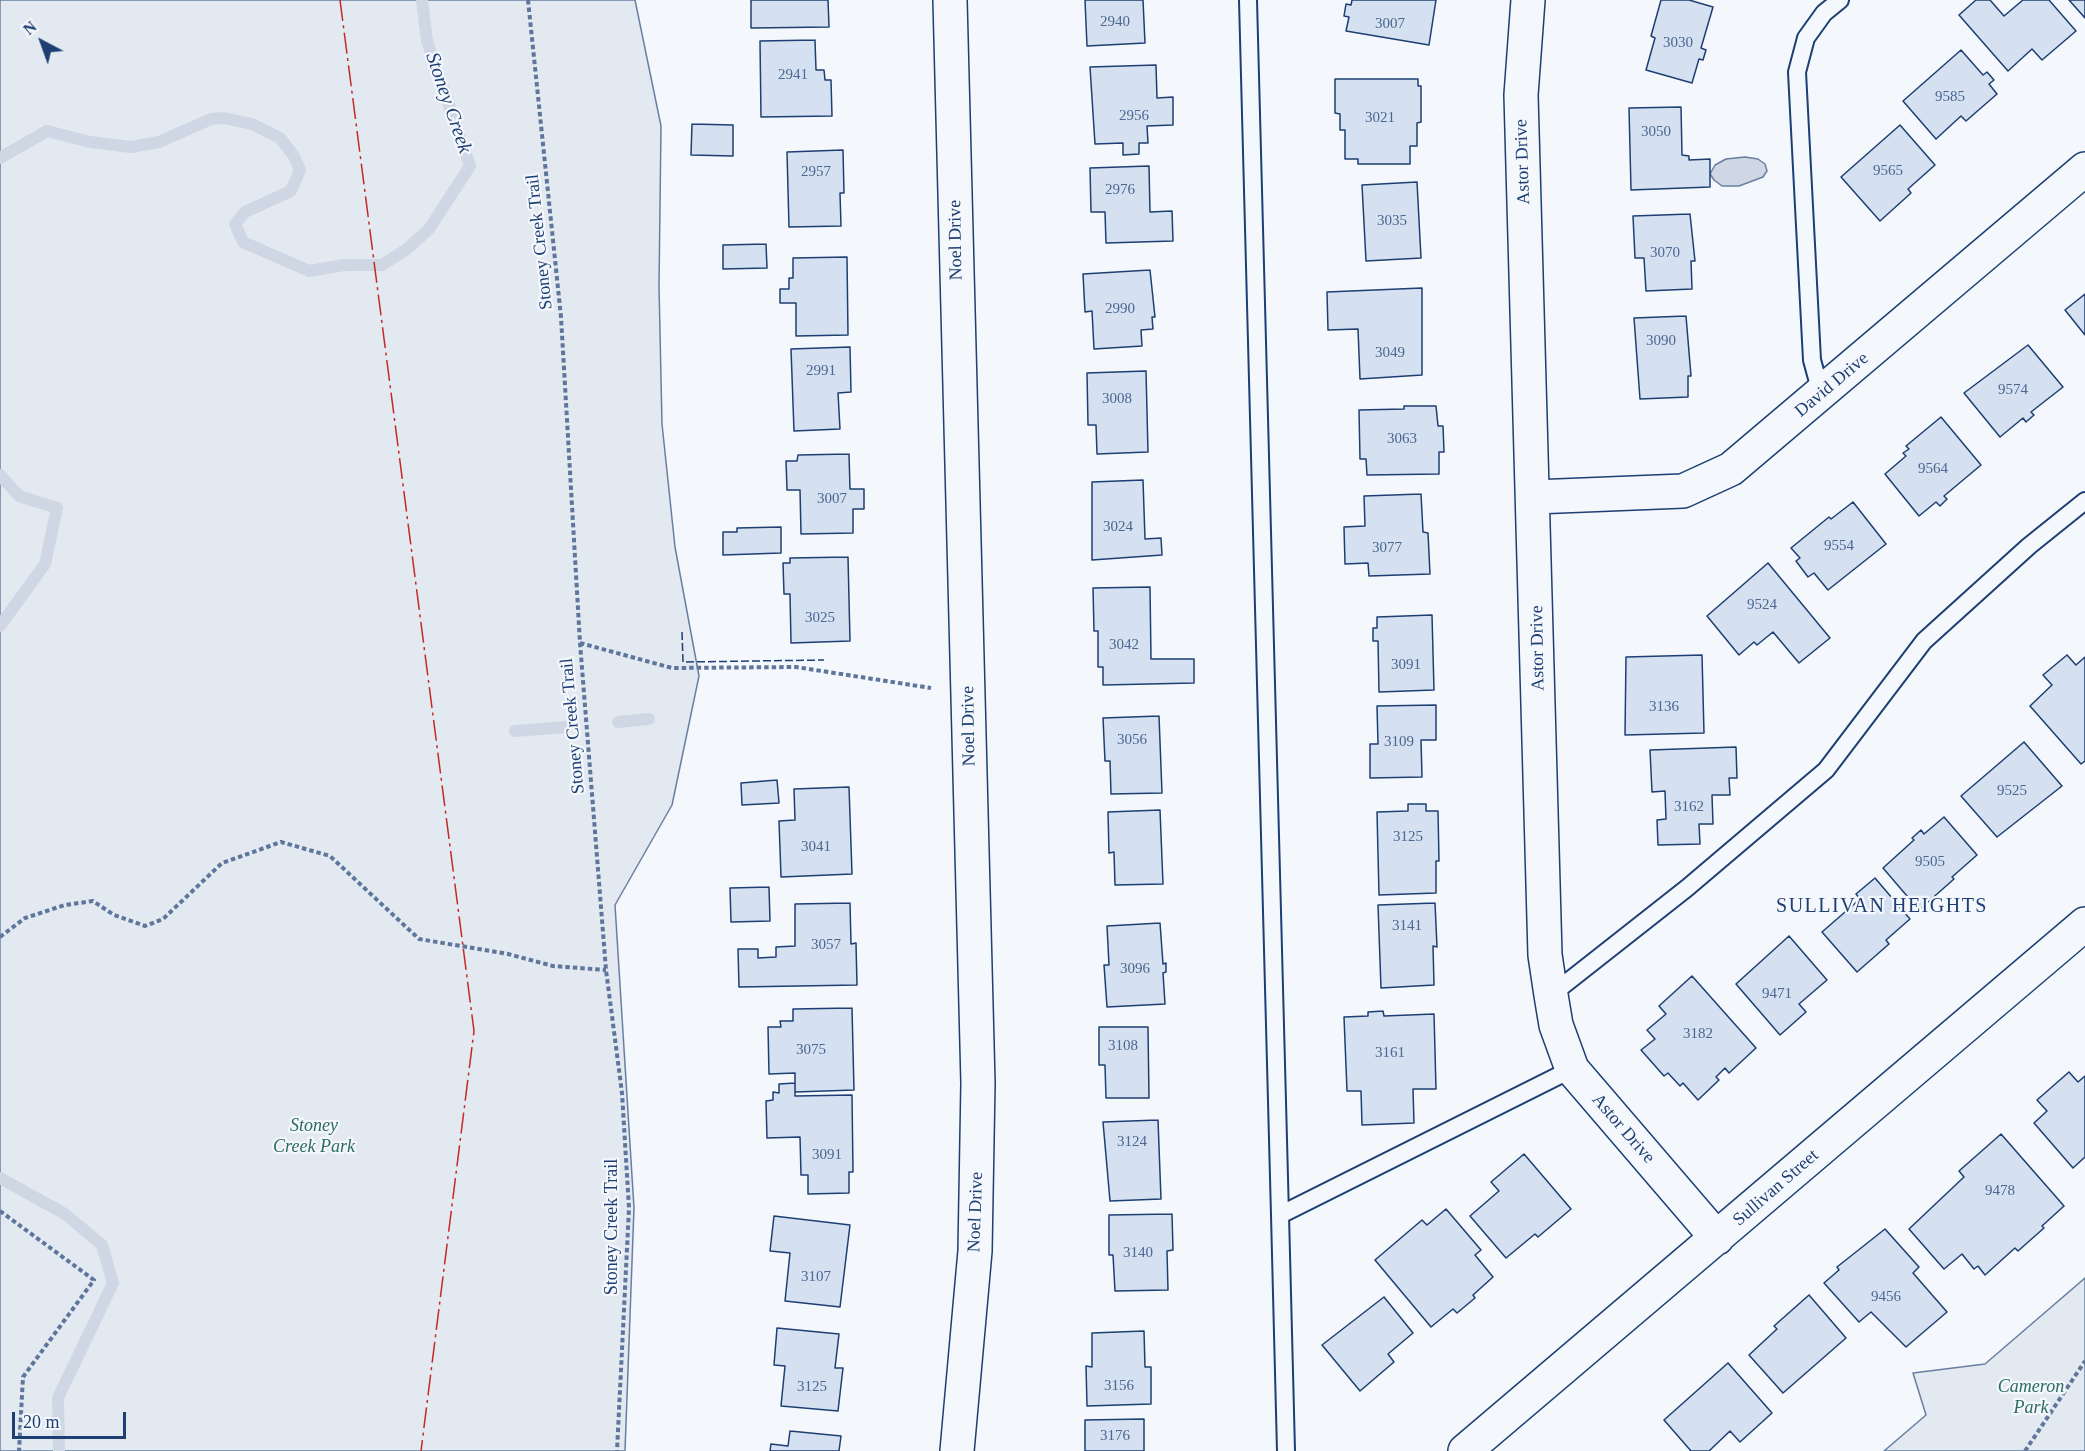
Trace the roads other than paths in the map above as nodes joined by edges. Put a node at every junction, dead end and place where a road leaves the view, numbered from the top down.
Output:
1 (950, 0) edge
2 (1248, 0) edge
3 (1528, 0) edge
4 (1840, 0) edge
5 (2085, 169) edge
6 (1821, 393) junction
7 (1534, 497) junction
8 (2085, 501) edge
9 (2085, 924) edge
10 (1551, 995) junction
11 (1572, 1069) junction
12 (1280, 1215) junction
13 (1717, 1238) junction
14 (957, 1451) edge
15 (1286, 1451) edge
16 (1465, 1451) edge

1 - 14 street, Noel Drive
2 - 12 lane
3 - 7 street, Astor Drive
4 - 6 lane
5 - 6 street, David Drive
6 - 7 street, David Drive
7 - 10 street, Astor Drive
8 - 10 lane
9 - 13 street, Sullivan Street
10 - 11 street, Astor Drive
11 - 12 lane
11 - 13 street, Astor Drive
12 - 15 lane
13 - 16 street, Sullivan Street

